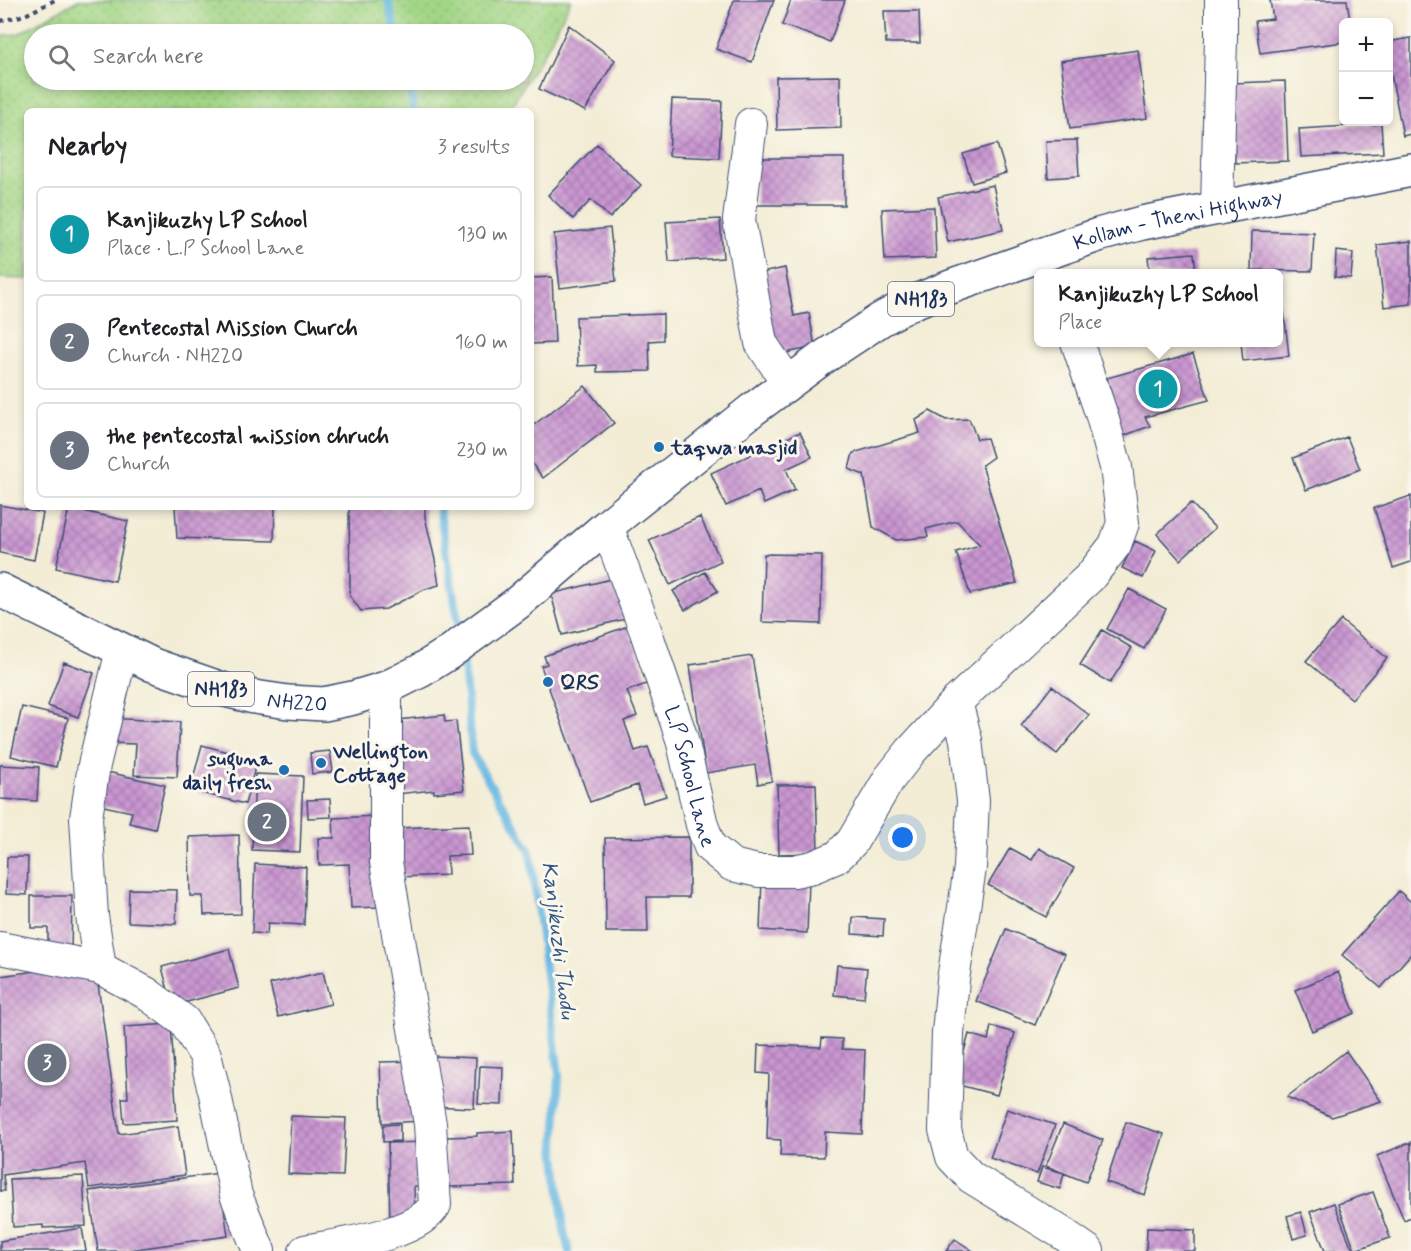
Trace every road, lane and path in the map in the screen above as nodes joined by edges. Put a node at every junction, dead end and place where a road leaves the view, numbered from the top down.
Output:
1 (55, 0) edge
2 (1221, 0) edge
3 (0, 21) edge
4 (751, 124) dead end
5 (1411, 170) edge
6 (1217, 209) junction
7 (1050, 264) edge
8 (1079, 347) edge
9 (788, 383) junction
10 (607, 526) junction
11 (0, 590) edge
12 (516, 604) joint
13 (122, 650) junction
14 (386, 688) junction
15 (956, 702) junction
16 (0, 948) edge
17 (100, 968) junction
18 (1058, 1242) edge
19 (260, 1251) edge
20 (305, 1251) edge
21 (1088, 1251) edge

1 - 3 path
2 - 6 street
4 - 9 street
5 - 6 highway, Kollam - Theni Highway / NH183
6 - 7 highway, Kollam - Theni Highway / NH183
7 - 9 highway, Kollam - Theni Highway / NH183
8 - 15 street, L.P School Lane
9 - 10 highway, Kollam - Theni Highway / NH183
10 - 12 highway, Kollam - Theni Highway / NH183
10 - 15 street, L.P School Lane
11 - 13 highway, NH220 / NH183
12 - 14 highway, NH220 / NH183
13 - 14 highway, NH220 / NH183
13 - 17 street
14 - 20 street
15 - 18 street
16 - 17 street
17 - 19 street
18 - 21 street

